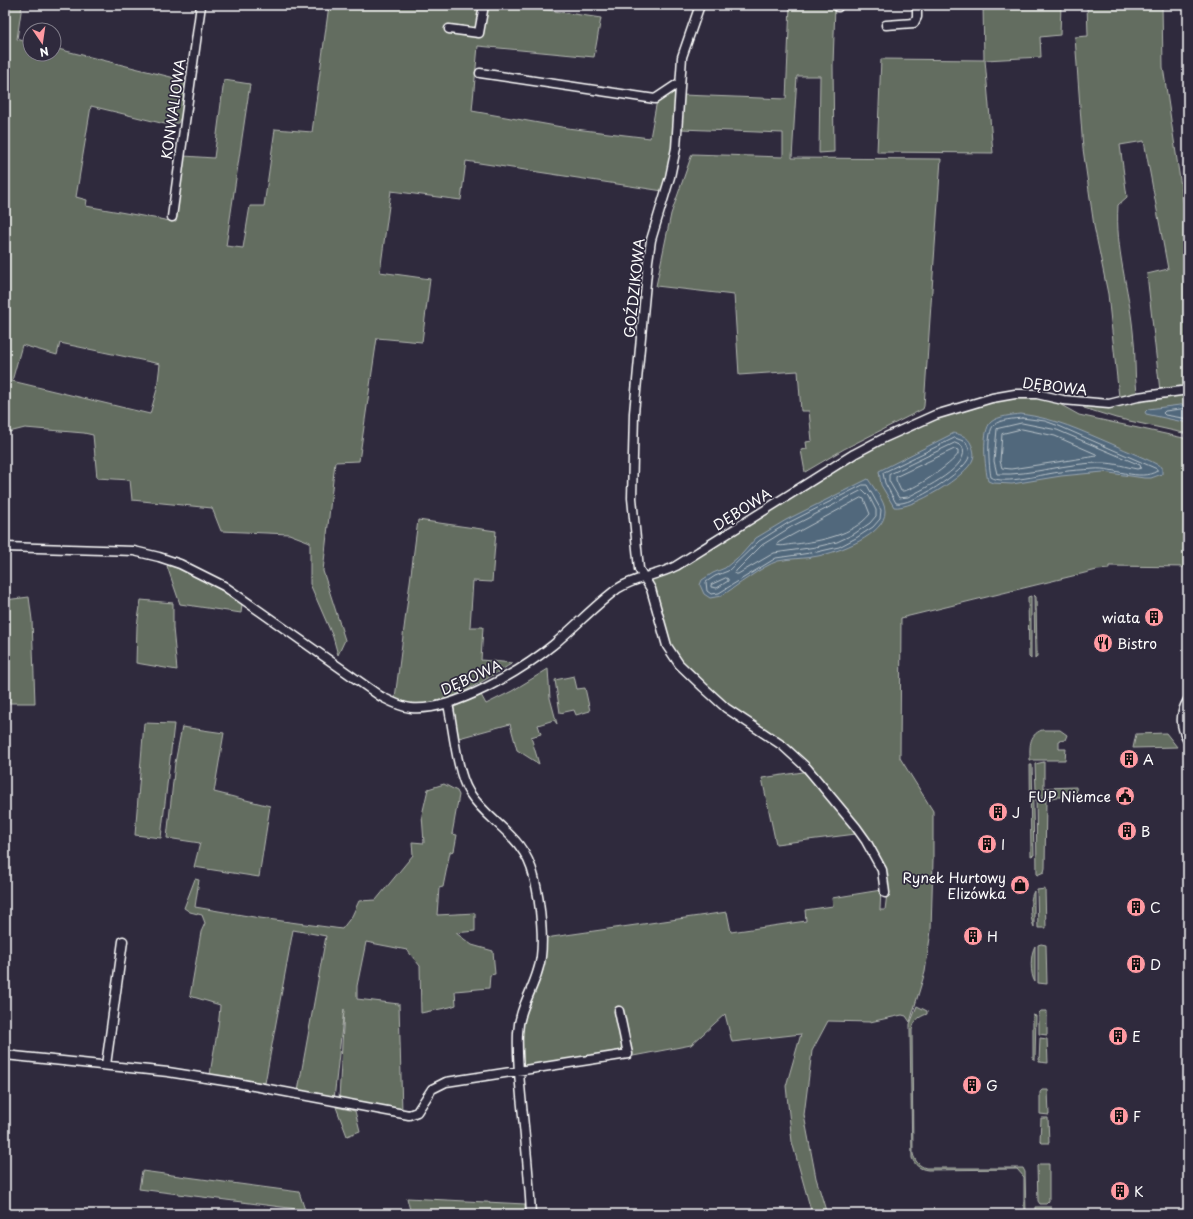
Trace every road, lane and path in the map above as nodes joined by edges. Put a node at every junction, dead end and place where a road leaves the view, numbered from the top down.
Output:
1 (201, 5) edge
2 (484, 5) edge
3 (700, 5) edge
4 (917, 5) edge
5 (886, 25) dead end
6 (449, 29) dead end
7 (480, 73) dead end
8 (679, 83) junction
9 (172, 217) dead end
10 (1188, 390) edge
11 (5, 547) edge
12 (644, 577) junction
13 (1188, 700) edge
14 (448, 704) junction
15 (1188, 740) edge
16 (885, 893) dead end
17 (123, 941) dead end
18 (620, 1011) dead end
19 (5, 1055) edge
20 (106, 1065) junction
21 (519, 1071) junction
22 (531, 1214) edge

1 - 9 street, KONWALIOWA
2 - 6 street
3 - 8 street, GOŹDZIKOWA
4 - 5 street
7 - 8 street
8 - 12 street, GOŹDZIKOWA
10 - 12 street, DĘBOWA
11 - 14 street, DĘBOWA
12 - 14 street, DĘBOWA
12 - 16 street, GOŹDZIKOWA
13 - 15 street
14 - 21 street
17 - 20 street
18 - 21 street
19 - 20 street
20 - 21 street
21 - 22 street

